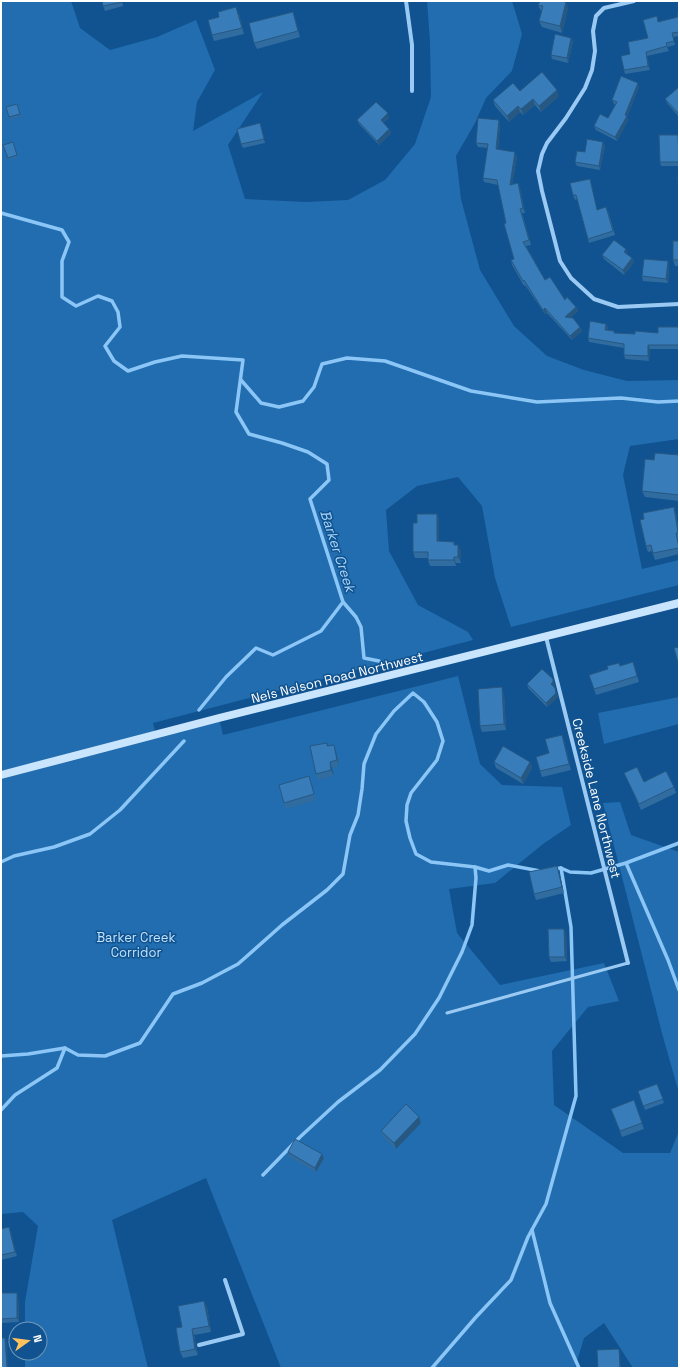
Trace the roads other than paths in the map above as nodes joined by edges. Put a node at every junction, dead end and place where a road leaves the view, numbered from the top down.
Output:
1 (406, 1) edge
2 (634, 1) edge
3 (412, 91) dead end
4 (679, 304) edge
5 (679, 603) edge
6 (546, 637) junction
7 (1, 775) edge
8 (628, 964) joint
9 (447, 1013) dead end
10 (225, 1280) dead end
11 (199, 1345) dead end

1 - 3 street
2 - 4 street
5 - 6 street, Nels Nelson Road Northwest
6 - 7 street, Nels Nelson Road Northwest
6 - 8 street, Creekside Lane Northwest
8 - 9 lane
10 - 11 street

